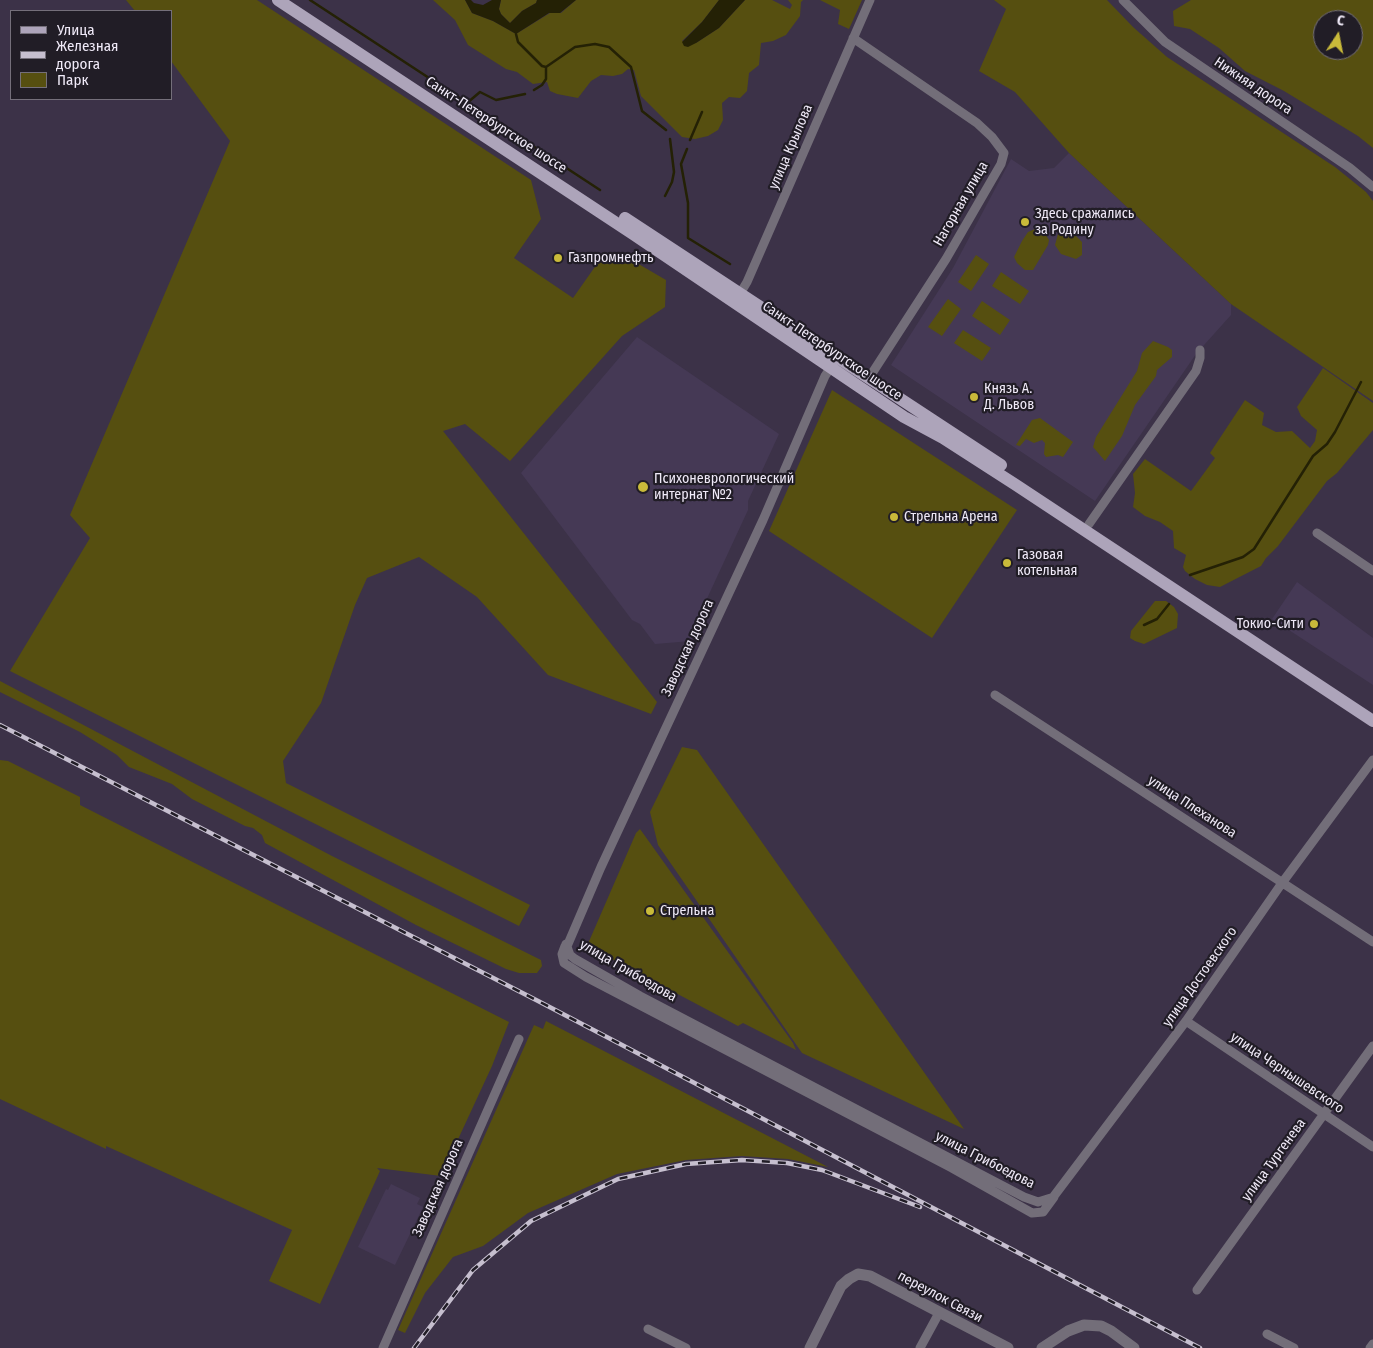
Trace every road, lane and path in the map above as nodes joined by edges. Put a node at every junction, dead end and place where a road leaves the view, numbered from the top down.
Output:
1 (278, 0) edge
2 (293, 0) edge
3 (870, 0) edge
4 (1123, 0) edge
5 (853, 38) junction
6 (1373, 187) edge
7 (738, 298) junction
8 (1200, 350) dead end
9 (834, 362) junction
10 (869, 378) junction
11 (1089, 524) junction
12 (1317, 532) dead end
13 (1373, 572) edge
14 (995, 695) dead end
15 (1373, 711) edge
16 (1373, 721) edge
17 (1373, 760) edge
18 (1282, 883) junction
19 (1373, 942) edge
20 (565, 947) joint
21 (1186, 1022) junction
22 (519, 1039) dead end
23 (1373, 1046) edge
24 (1324, 1115) junction
25 (1373, 1147) edge
26 (1054, 1197) junction
27 (1046, 1206) dead end
28 (1196, 1290) dead end
29 (938, 1313) junction
30 (648, 1330) dead end
31 (1267, 1334) dead end
32 (1373, 1344) edge
33 (383, 1348) edge
34 (686, 1348) edge
35 (810, 1348) edge
36 (920, 1348) edge
37 (1008, 1348) edge
38 (1042, 1348) edge
39 (1134, 1348) edge
40 (1294, 1348) edge
41 (1370, 1348) edge

1 - 7 main road, Санкт-Петербургское шоссе
2 - 7 main road, Санкт-Петербургское шоссе
3 - 5 street, улица Крылова
4 - 6 street, Нижняя дорога
5 - 7 street, улица Крылова
5 - 10 street, Нагорная улица
7 - 9 main road, Санкт-Петербургское шоссе
8 - 11 street
9 - 10 main road, Санкт-Петербургское шоссе
9 - 16 main road, Санкт-Петербургское шоссе
9 - 20 street, Заводская дорога
10 - 11 main road, Санкт-Петербургское шоссе
11 - 15 main road, Санкт-Петербургское шоссе
12 - 13 street
14 - 18 street, улица Плеханова
17 - 18 street, улица Достоевского
18 - 19 street, улица Плеханова
18 - 21 street, улица Достоевского
20 - 26 street, улица Грибоедова
21 - 24 street, улица Чернышевского
21 - 26 street, улица Достоевского
22 - 33 street, Заводская дорога
23 - 24 street, улица Тургенева
24 - 25 street, улица Чернышевского
24 - 28 street, улица Тургенева
26 - 27 street, улица Достоевского
29 - 35 street, переулок Связи
29 - 36 street
29 - 37 street, переулок Связи
30 - 34 street
31 - 40 street
32 - 41 street
38 - 39 street

